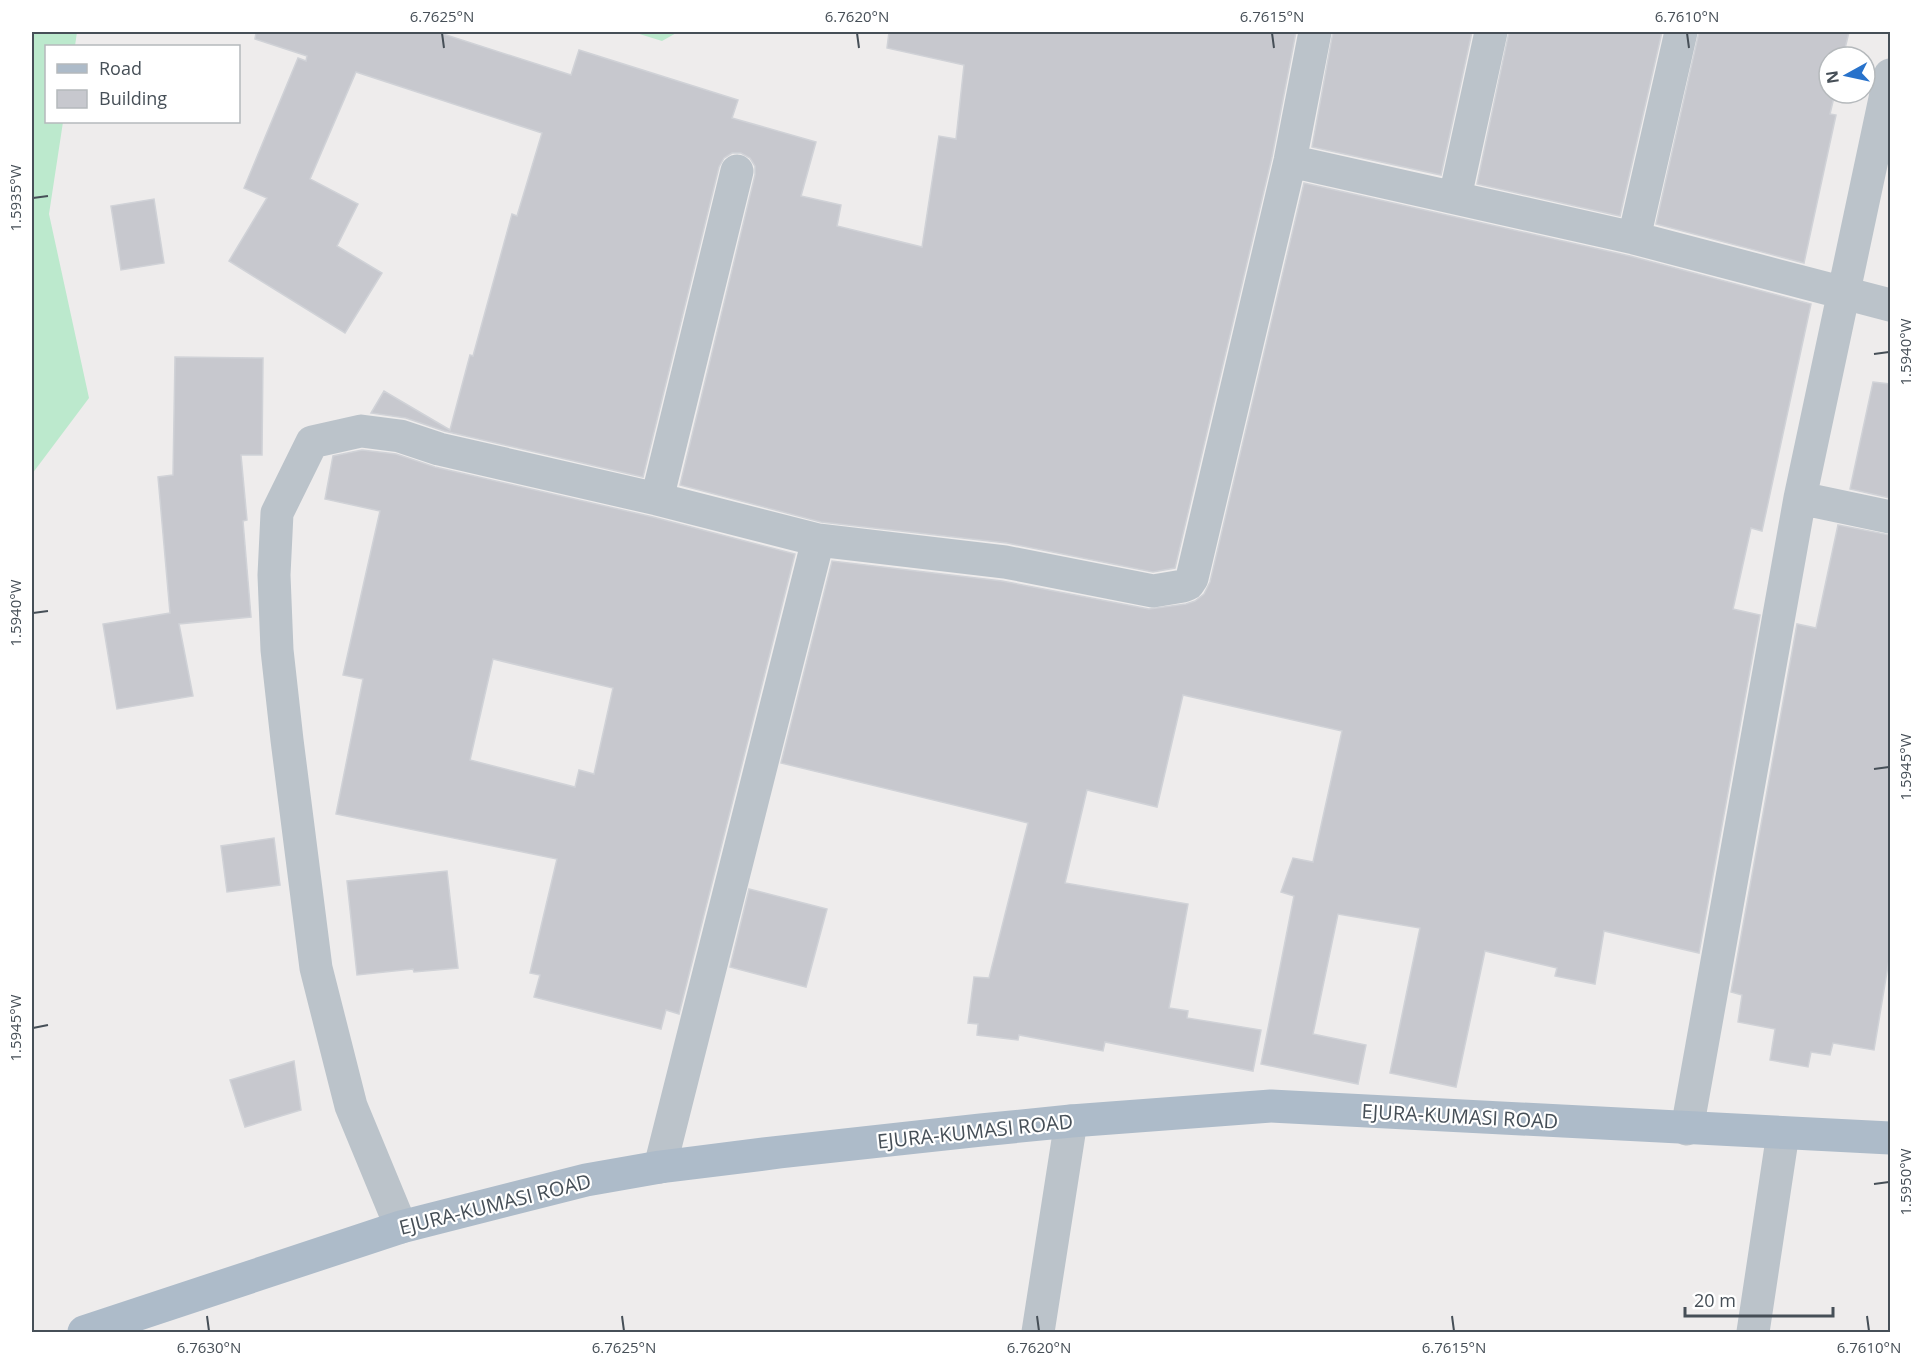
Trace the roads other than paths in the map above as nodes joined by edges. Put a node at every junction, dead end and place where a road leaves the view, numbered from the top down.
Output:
1 (1315, 32) edge
2 (1491, 32) edge
3 (1681, 32) edge
4 (1890, 75) edge
5 (1290, 160) junction
6 (738, 171) dead end
7 (1455, 197) junction
8 (1634, 238) junction
9 (1845, 294) junction
10 (1890, 305) edge
11 (1800, 498) junction
12 (657, 499) junction
13 (1890, 517) edge
14 (818, 540) junction
15 (1071, 1121) junction
16 (1687, 1129) junction
17 (1783, 1133) junction
18 (1890, 1138) edge
19 (660, 1167) junction
20 (401, 1227) junction
21 (84, 1332) edge
22 (1038, 1332) edge
23 (1753, 1332) edge

1 - 5 street
2 - 7 street
3 - 8 street
4 - 9 street
5 - 7 street
5 - 14 street
6 - 12 street
7 - 8 street
8 - 9 street
9 - 10 street
9 - 11 street
11 - 13 street
11 - 16 street
12 - 14 street
12 - 20 street
14 - 19 street
15 - 16 main road, EJURA-KUMASI ROAD
15 - 19 main road, EJURA-KUMASI ROAD
15 - 22 street
16 - 17 main road, EJURA-KUMASI ROAD
17 - 18 main road, EJURA-KUMASI ROAD
17 - 23 street
19 - 20 main road, EJURA-KUMASI ROAD
20 - 21 main road, EJURA-KUMASI ROAD

